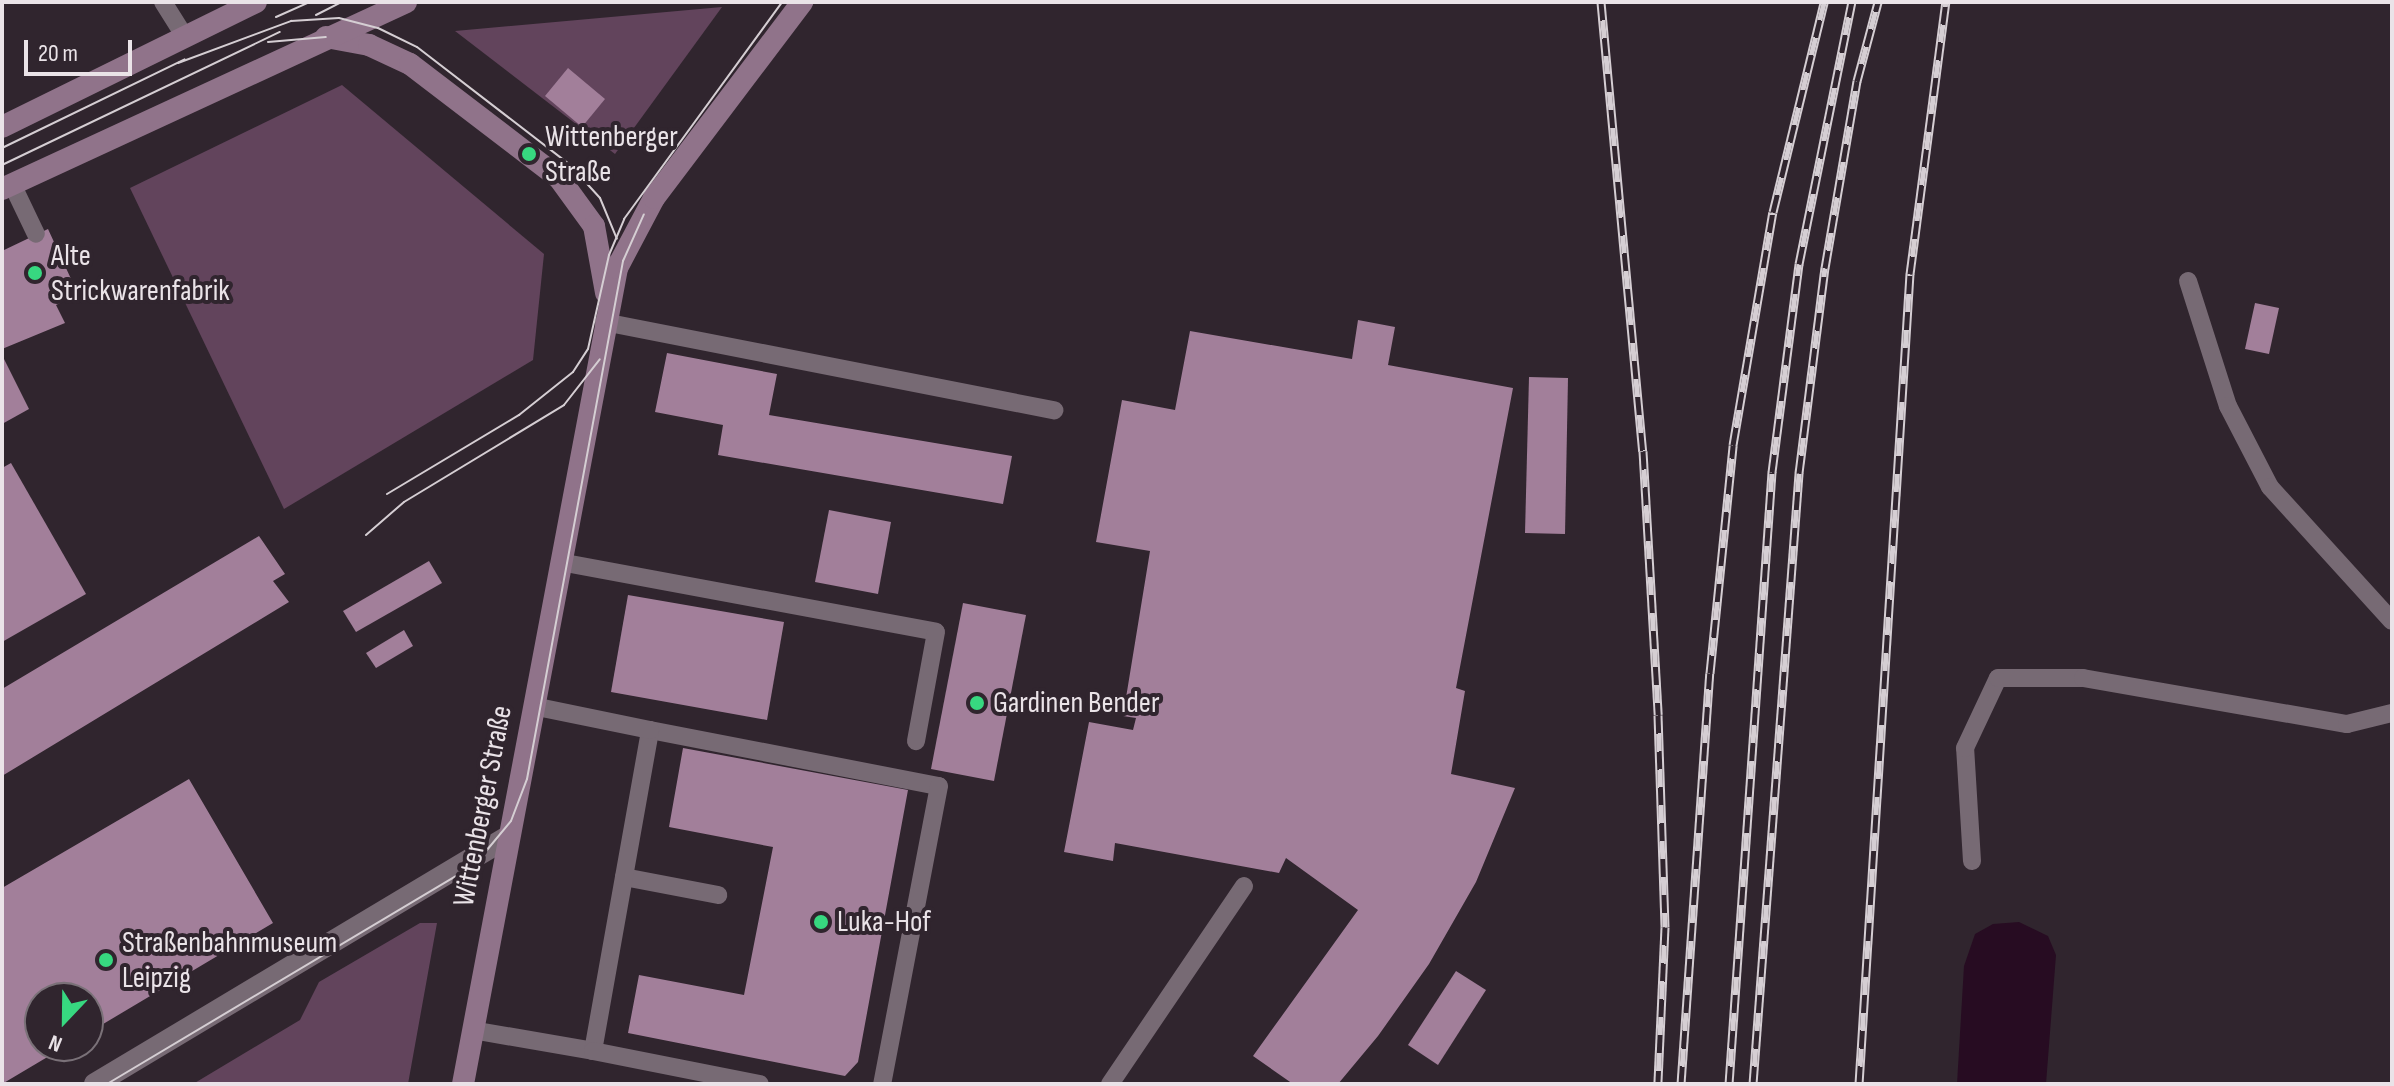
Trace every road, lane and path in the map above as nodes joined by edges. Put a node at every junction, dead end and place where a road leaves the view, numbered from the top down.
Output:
1 (163, 2) edge
2 (256, 2) edge
3 (406, 2) edge
4 (802, 2) edge
5 (185, 37) junction
6 (326, 37) junction
7 (2, 127) edge
8 (7, 187) edge
9 (36, 234) dead end
10 (2188, 281) dead end
11 (605, 314) junction
12 (1054, 410) dead end
13 (560, 562) junction
14 (2392, 621) edge
15 (533, 706) junction
16 (2392, 713) edge
17 (650, 730) junction
18 (916, 741) dead end
19 (507, 837) junction
20 (1972, 861) dead end
21 (624, 877) junction
22 (1244, 886) dead end
23 (718, 895) dead end
24 (472, 1030) junction
25 (593, 1051) junction
26 (95, 1084) edge
27 (463, 1084) edge
28 (760, 1084) edge
29 (882, 1084) edge
30 (1110, 1084) edge

1 - 5 lane
2 - 5 main road
3 - 6 main road
4 - 11 main road, Wittenberger Straße
5 - 7 main road
6 - 8 main road
6 - 11 main road
8 - 9 lane
10 - 14 lane
11 - 12 lane
11 - 13 main road, Wittenberger Straße
13 - 15 main road, Wittenberger Straße
13 - 18 lane
15 - 17 lane
15 - 19 main road, Wittenberger Straße
16 - 20 lane
17 - 21 lane
17 - 29 lane
19 - 24 main road, Wittenberger Straße
19 - 26 street
21 - 23 lane
21 - 25 lane
22 - 30 lane
24 - 25 lane
24 - 27 main road, Wittenberger Straße
25 - 28 lane

